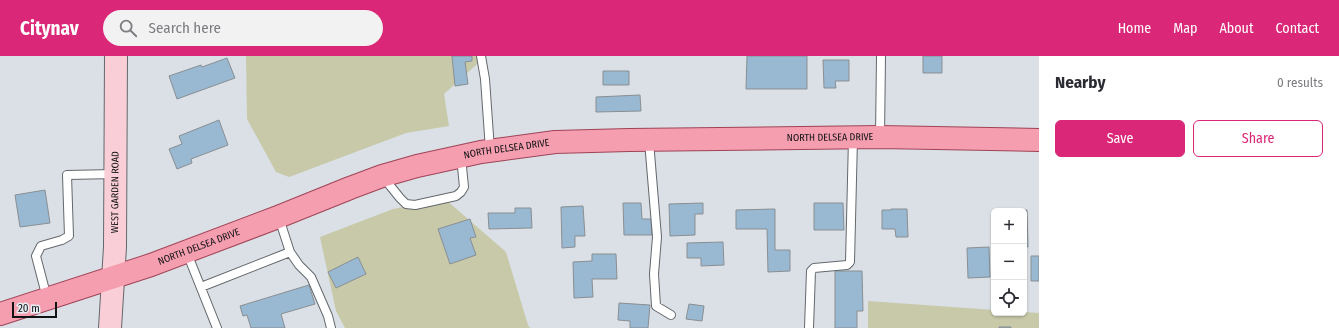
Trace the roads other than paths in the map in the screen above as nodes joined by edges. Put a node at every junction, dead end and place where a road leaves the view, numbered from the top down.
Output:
1 (116, 56) edge
2 (481, 56) edge
3 (881, 56) edge
4 (853, 137) junction
5 (880, 137) junction
6 (649, 140) junction
7 (1039, 140) edge
8 (490, 151) junction
9 (461, 156) junction
10 (116, 174) junction
11 (382, 176) junction
12 (278, 217) junction
13 (187, 252) junction
14 (290, 252) junction
15 (113, 278) junction
16 (201, 287) junction
17 (47, 299) junction
18 (0, 314) edge
19 (671, 315) dead end
20 (110, 328) edge
21 (217, 328) edge
22 (331, 328) edge
23 (809, 328) edge

1 - 10 main road, WEST GARDEN ROAD
2 - 8 lane
3 - 5 lane
4 - 5 main road, NORTH DELSEA DRIVE
4 - 6 main road, NORTH DELSEA DRIVE
4 - 23 lane
5 - 7 main road, NORTH DELSEA DRIVE
6 - 8 main road, NORTH DELSEA DRIVE
6 - 19 lane
8 - 9 main road, NORTH DELSEA DRIVE
9 - 11 main road, NORTH DELSEA DRIVE
9 - 11 lane
10 - 15 main road, WEST GARDEN ROAD
10 - 17 lane
11 - 12 main road, NORTH DELSEA DRIVE
12 - 13 main road, NORTH DELSEA DRIVE
12 - 14 lane
13 - 15 main road, NORTH DELSEA DRIVE
13 - 16 lane
14 - 16 lane
14 - 22 lane
15 - 17 main road, NORTH DELSEA DRIVE
15 - 20 main road, WEST GARDEN ROAD
16 - 21 lane
17 - 18 main road, NORTH DELSEA DRIVE

